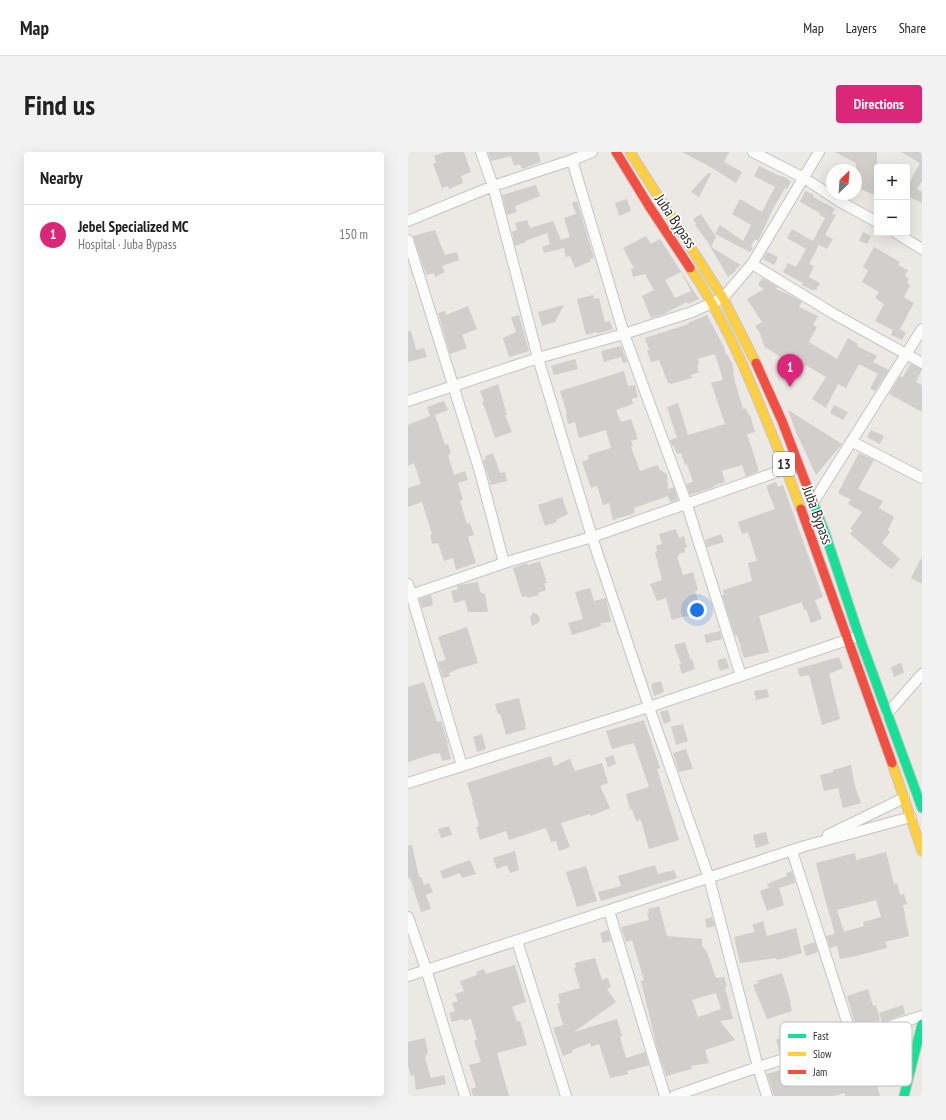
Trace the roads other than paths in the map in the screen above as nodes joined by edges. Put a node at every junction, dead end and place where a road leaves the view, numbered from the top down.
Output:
1 (482, 152) edge
2 (592, 152) edge
3 (616, 152) edge
4 (630, 152) edge
5 (753, 152) edge
6 (819, 152) edge
7 (572, 160) junction
8 (804, 178) junction
9 (493, 186) junction
10 (408, 220) edge
11 (874, 220) edge
12 (901, 236) edge
13 (408, 240) edge
14 (922, 248) edge
15 (752, 264) junction
16 (723, 298) junction
17 (712, 303) junction
18 (922, 329) edge
19 (624, 334) junction
20 (906, 354) junction
21 (538, 358) junction
22 (922, 363) edge
23 (453, 387) junction
24 (408, 401) edge
25 (851, 441) junction
26 (799, 465) junction
27 (787, 469) junction
28 (922, 478) edge
29 (814, 501) junction
30 (687, 504) junction
31 (592, 537) junction
32 (504, 563) junction
33 (408, 584) edge
34 (410, 595) edge
35 (859, 636) junction
36 (848, 640) junction
37 (922, 674) edge
38 (741, 676) junction
39 (649, 706) junction
40 (887, 714) junction
41 (462, 766) junction
42 (408, 783) edge
43 (920, 794) edge
44 (904, 798) junction
45 (922, 808) edge
46 (922, 814) edge
47 (911, 817) junction
48 (805, 846) junction
49 (792, 851) junction
50 (922, 851) edge
51 (709, 878) junction
52 (610, 911) junction
53 (408, 917) edge
54 (517, 941) junction
55 (426, 969) junction
56 (408, 976) edge
57 (922, 1016) edge
58 (847, 1022) edge
59 (902, 1022) edge
60 (922, 1024) edge
61 (780, 1059) edge
62 (912, 1064) edge
63 (758, 1066) junction
64 (906, 1086) edge
65 (465, 1096) edge
66 (566, 1096) edge
67 (665, 1096) edge
68 (674, 1096) edge
69 (767, 1096) edge
70 (904, 1096) edge

1 - 9 street
2 - 7 street
3 - 17 main road, Juba Bypass / 13
4 - 16 main road, Juba Bypass
5 - 8 street
6 - 8 street
7 - 9 street
7 - 19 street
8 - 11 street
8 - 15 street
9 - 10 street
9 - 21 street
12 - 14 street
13 - 23 street
15 - 16 street
15 - 20 street
16 - 17 street
16 - 26 main road, Juba Bypass / 13
17 - 19 street
17 - 27 main road, Juba Bypass / 13
18 - 20 street
19 - 21 street
19 - 30 street
20 - 22 street
20 - 25 street
21 - 23 street
21 - 31 street
23 - 24 street
23 - 32 street
25 - 28 street
25 - 29 street
26 - 27 street
26 - 29 main road, Juba Bypass / 13
27 - 30 street
27 - 36 main road, Juba Bypass / 13
29 - 35 main road, Juba Bypass / 13
30 - 31 street
30 - 38 street
31 - 32 street
31 - 39 street
32 - 34 street
33 - 34 street
34 - 41 street
35 - 36 street
35 - 40 main road, Juba Bypass / 13
36 - 38 street
36 - 44 main road, Juba Bypass / 13
37 - 40 street
38 - 39 street
39 - 41 street
39 - 51 street
40 - 43 main road, Juba Bypass / 13
41 - 42 street
43 - 44 main road
43 - 45 main road, Juba Bypass
44 - 47 main road, Juba Bypass
44 - 48 street
46 - 47 main road
47 - 48 street
47 - 50 main road
48 - 49 street
49 - 51 street
49 - 58 street
51 - 52 street
51 - 63 street
52 - 54 street
52 - 67 street
53 - 55 street
54 - 55 street
54 - 66 street
55 - 56 street
55 - 65 street
57 - 59 street
60 - 62 main road
61 - 63 street
63 - 68 street
63 - 69 street
64 - 70 main road

